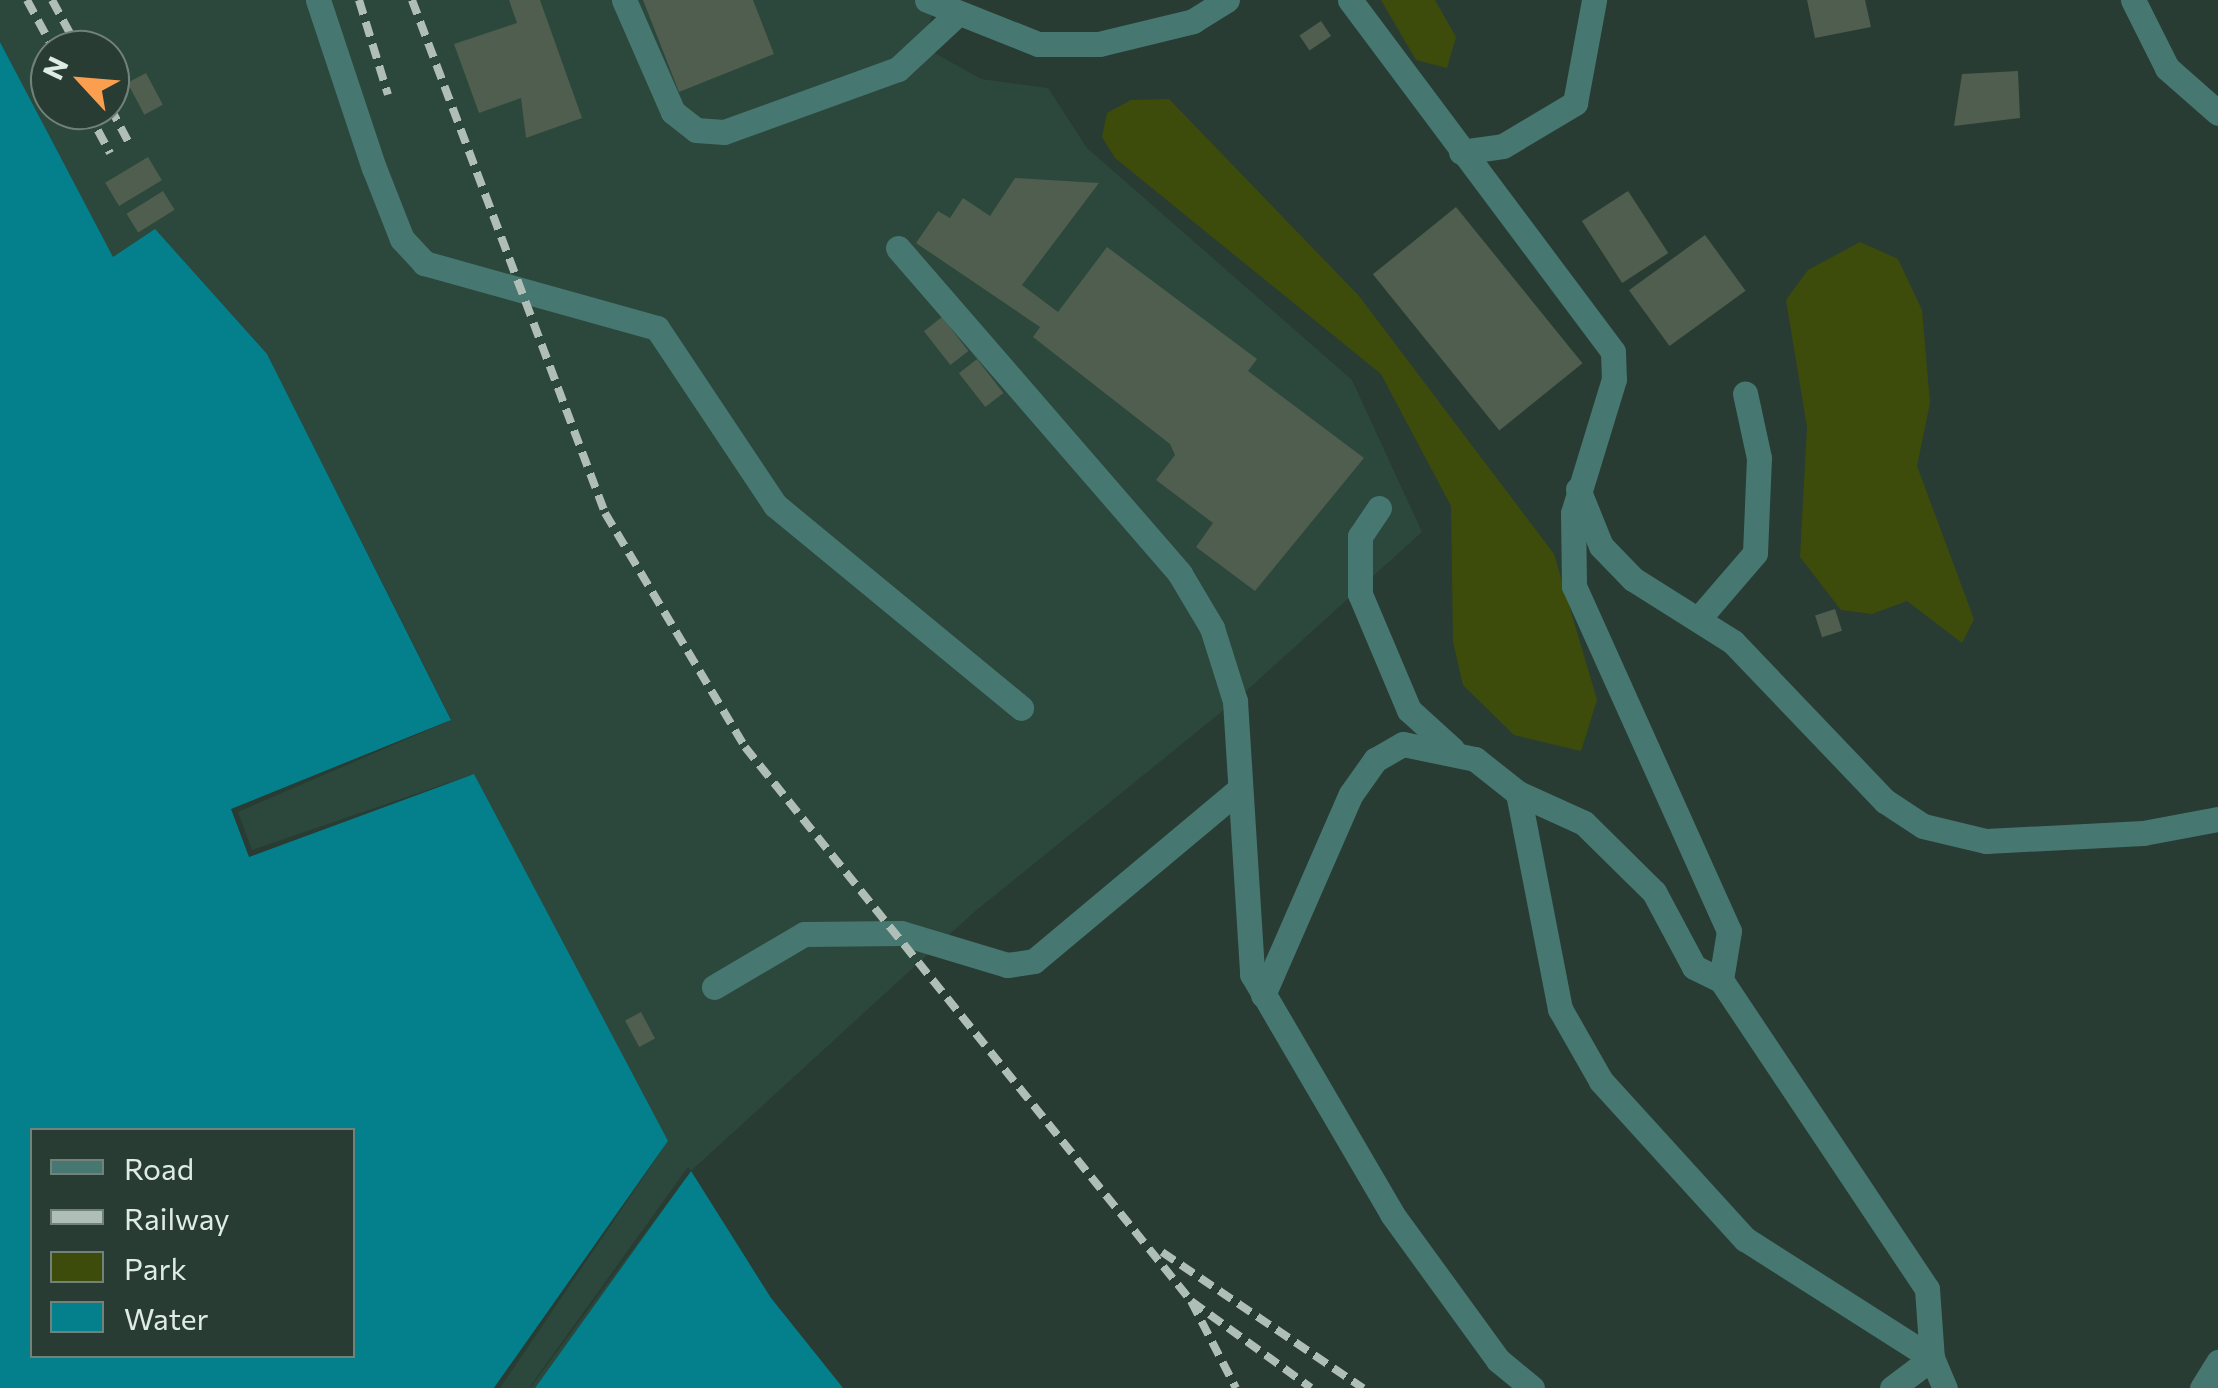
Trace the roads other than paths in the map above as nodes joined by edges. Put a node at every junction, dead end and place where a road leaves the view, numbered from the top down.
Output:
1 (318, 0) edge
2 (624, 0) edge
3 (927, 0) edge
4 (1227, 0) edge
5 (1350, 0) edge
6 (1594, 0) edge
7 (2133, 0) edge
8 (954, 17) junction
9 (2216, 112) edge
10 (1461, 152) junction
11 (898, 248) dead end
12 (1745, 393) dead end
13 (1578, 489) junction
14 (1379, 508) dead end
15 (1700, 617) junction
16 (1021, 708) dead end
17 (1452, 749) junction
18 (1240, 790) junction
19 (1518, 793) junction
20 (2218, 819) edge
21 (1721, 980) junction
22 (714, 987) dead end
23 (1263, 994) junction
24 (1932, 1358) junction
25 (2218, 1362) edge
26 (1532, 1388) edge
27 (1892, 1388) edge
28 (1946, 1388) edge
29 (2202, 1388) edge

1 - 16 street
2 - 8 street
3 - 8 street
4 - 8 street
5 - 10 street
6 - 10 street
7 - 9 street
10 - 13 street
11 - 18 street
12 - 15 street
13 - 15 street
13 - 21 street
14 - 17 street
15 - 20 street
17 - 19 street
17 - 23 street
18 - 22 street
18 - 23 street
19 - 21 street
19 - 24 street
21 - 24 street
23 - 26 street
24 - 27 street
24 - 28 street
25 - 29 street

